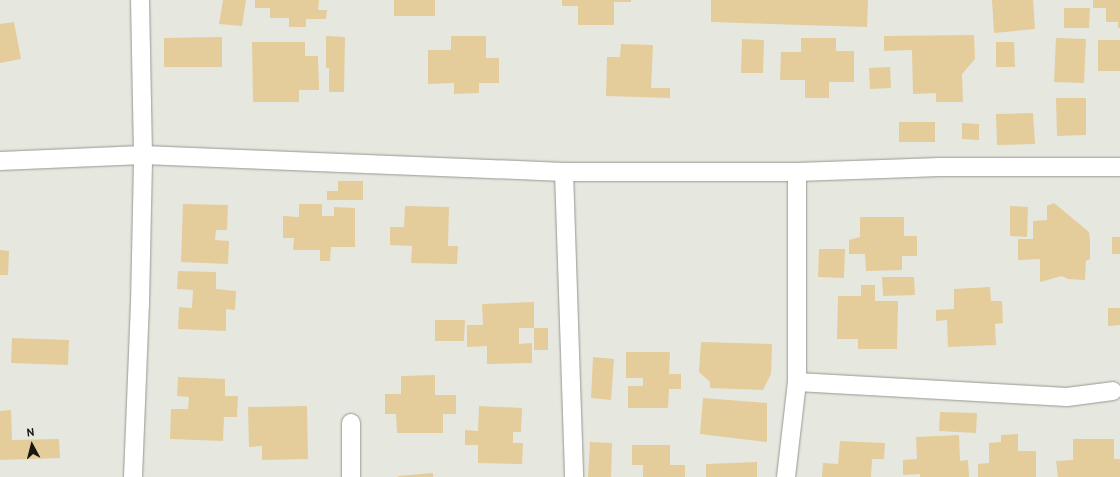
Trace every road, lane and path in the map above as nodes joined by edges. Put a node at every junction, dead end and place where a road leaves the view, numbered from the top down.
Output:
1 (140, 0) edge
2 (143, 155) junction
3 (0, 161) edge
4 (1119, 167) edge
5 (564, 172) junction
6 (797, 172) junction
7 (797, 382) junction
8 (1113, 391) dead end
9 (351, 423) dead end
10 (133, 477) edge
11 (351, 477) edge
12 (574, 477) edge
13 (786, 477) edge

1 - 2 street
2 - 3 street
2 - 5 street
2 - 10 street
4 - 6 street
5 - 6 street
5 - 12 street
6 - 7 street
7 - 8 street
7 - 13 street
9 - 11 street

